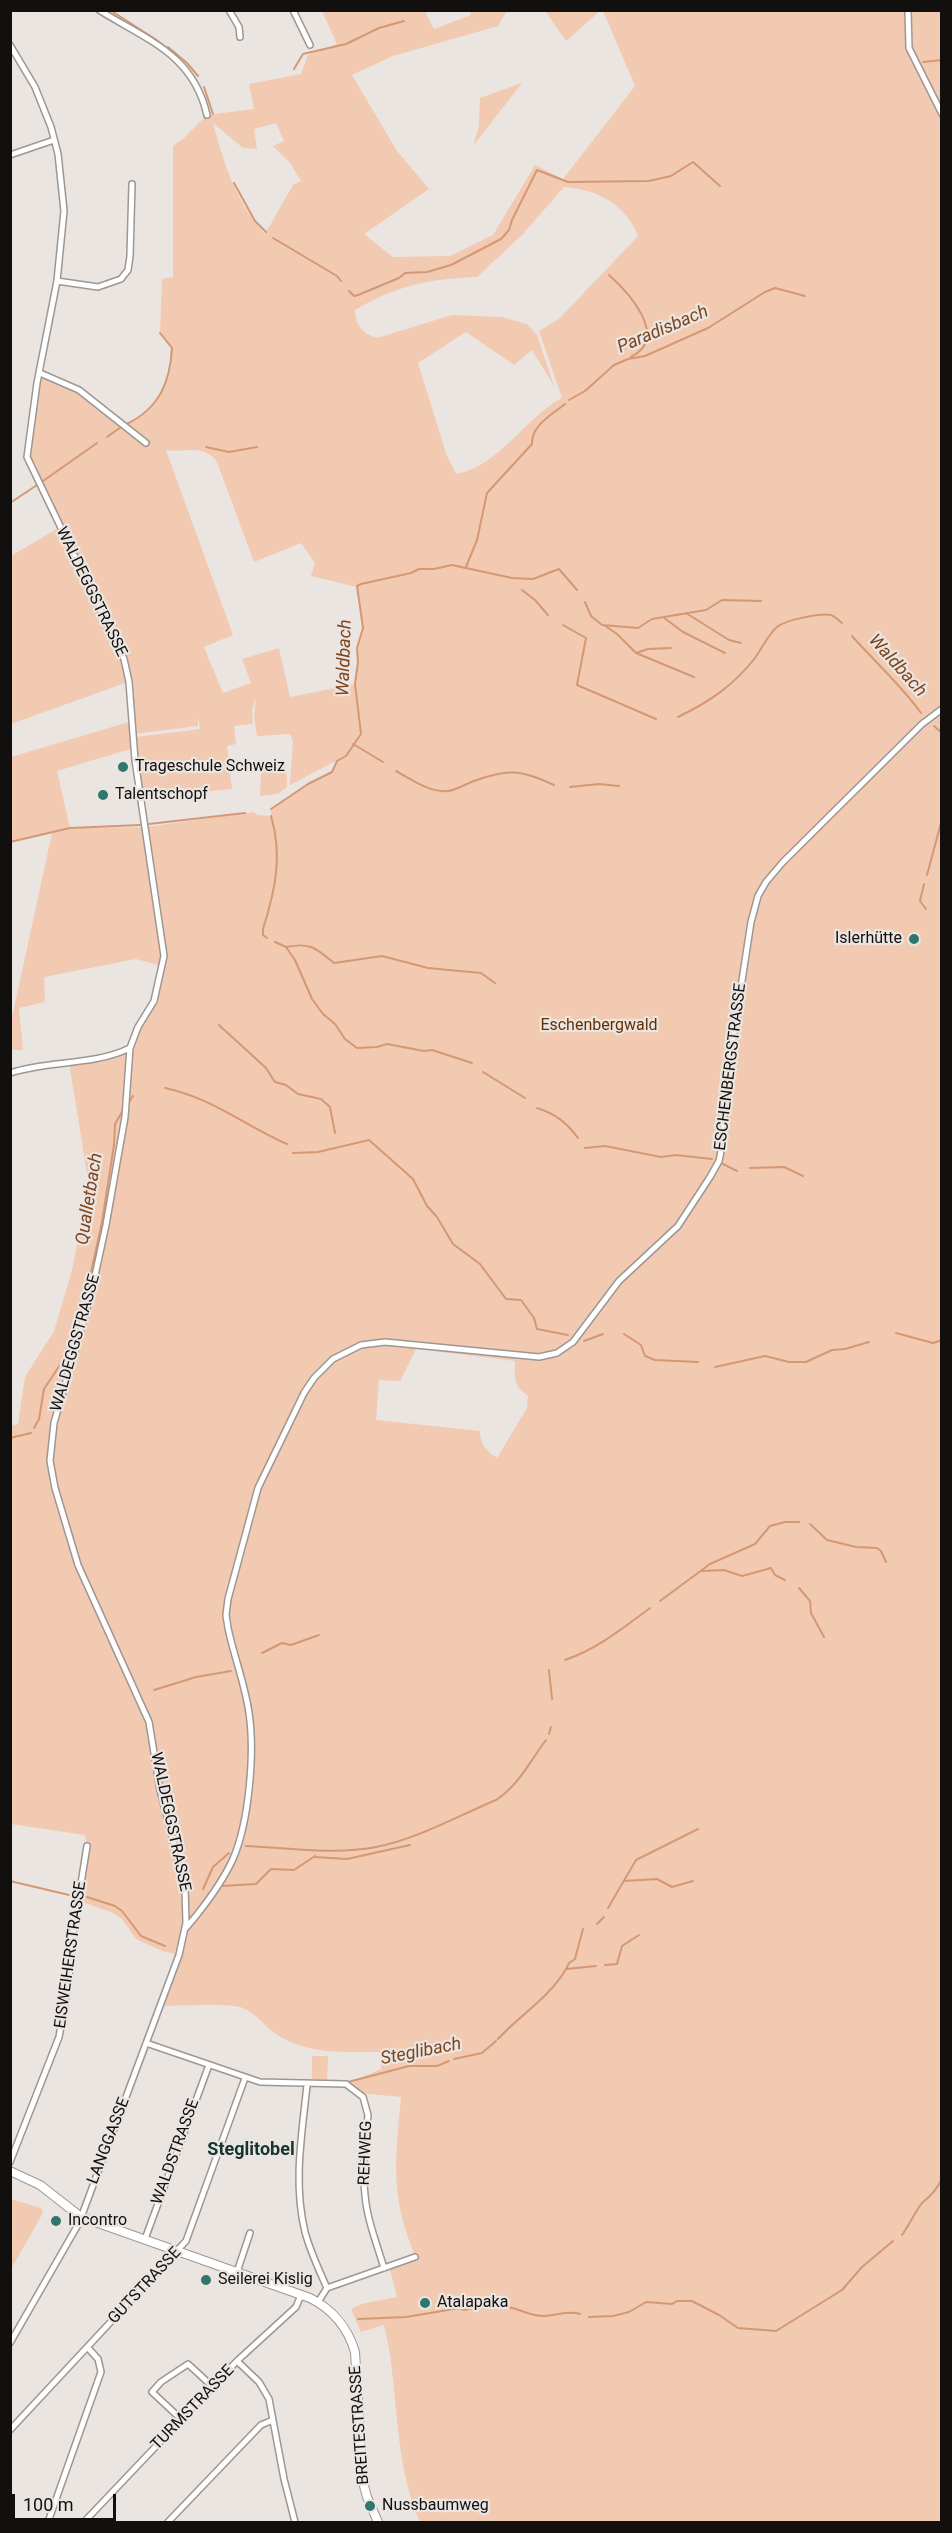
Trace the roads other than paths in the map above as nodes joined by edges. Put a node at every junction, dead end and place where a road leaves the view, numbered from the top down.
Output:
1 (99, 10) edge
2 (229, 10) edge
3 (292, 10) edge
4 (908, 14) edge
5 (240, 37) dead end
6 (10, 45) edge
7 (310, 45) dead end
8 (942, 114) edge
9 (207, 115) dead end
10 (54, 140) junction
11 (10, 155) edge
12 (132, 184) dead end
13 (57, 281) junction
14 (39, 372) junction
15 (146, 443) dead end
16 (942, 709) edge
17 (130, 1048) junction
18 (10, 1073) edge
19 (87, 1846) dead end
20 (185, 1930) junction
21 (146, 2043) junction
22 (209, 2066) junction
23 (245, 2078) junction
24 (307, 2085) junction
25 (10, 2162) edge
26 (10, 2171) edge
27 (81, 2217) junction
28 (250, 2233) dead end
29 (145, 2239) junction
30 (178, 2251) junction
31 (415, 2257) dead end
32 (384, 2268) junction
33 (237, 2272) junction
34 (327, 2288) junction
35 (301, 2295) junction
36 (318, 2302) junction
37 (10, 2343) edge
38 (88, 2348) junction
39 (237, 2361) junction
40 (213, 2387) junction
41 (182, 2420) junction
42 (273, 2420) junction
43 (10, 2430) edge
44 (48, 2523) edge
45 (84, 2523) edge
46 (168, 2523) edge
47 (295, 2523) edge
48 (378, 2523) edge

1 - 9 street
2 - 5 street
3 - 7 street
4 - 8 street
6 - 10 street, WALDEGGSTRASSE
10 - 11 street
10 - 13 street, WALDEGGSTRASSE
12 - 13 street
13 - 14 street, WALDEGGSTRASSE
14 - 15 street
14 - 17 street, WALDEGGSTRASSE
16 - 20 street, ESCHENBERGSTRASSE
17 - 18 street
17 - 20 street, WALDEGGSTRASSE
19 - 25 street, EISWEIHERSTRASSE
20 - 21 street, LANGGASSE
21 - 22 street, REHWEG
21 - 27 street, LANGGASSE
22 - 23 street, REHWEG
22 - 29 street, WALDSTRASSE
23 - 24 street, REHWEG
23 - 30 street, GUTSTRASSE
24 - 32 street, REHWEG
24 - 34 street
26 - 27 main road, BREITESTRASSE
27 - 29 main road, BREITESTRASSE
27 - 37 street, LANGGASSE
28 - 33 street
29 - 30 main road, BREITESTRASSE
30 - 33 main road, BREITESTRASSE
30 - 38 street, GUTSTRASSE
31 - 32 street
32 - 34 street
33 - 35 main road, BREITESTRASSE
34 - 36 street
35 - 36 main road, BREITESTRASSE
35 - 39 street, TURMSTRASSE
36 - 48 main road, BREITESTRASSE
38 - 43 street, GUTSTRASSE
38 - 44 street
39 - 40 street, TURMSTRASSE
39 - 42 street
40 - 41 street, TURMSTRASSE
40 - 41 street
41 - 45 street, TURMSTRASSE
42 - 46 street
42 - 47 street

